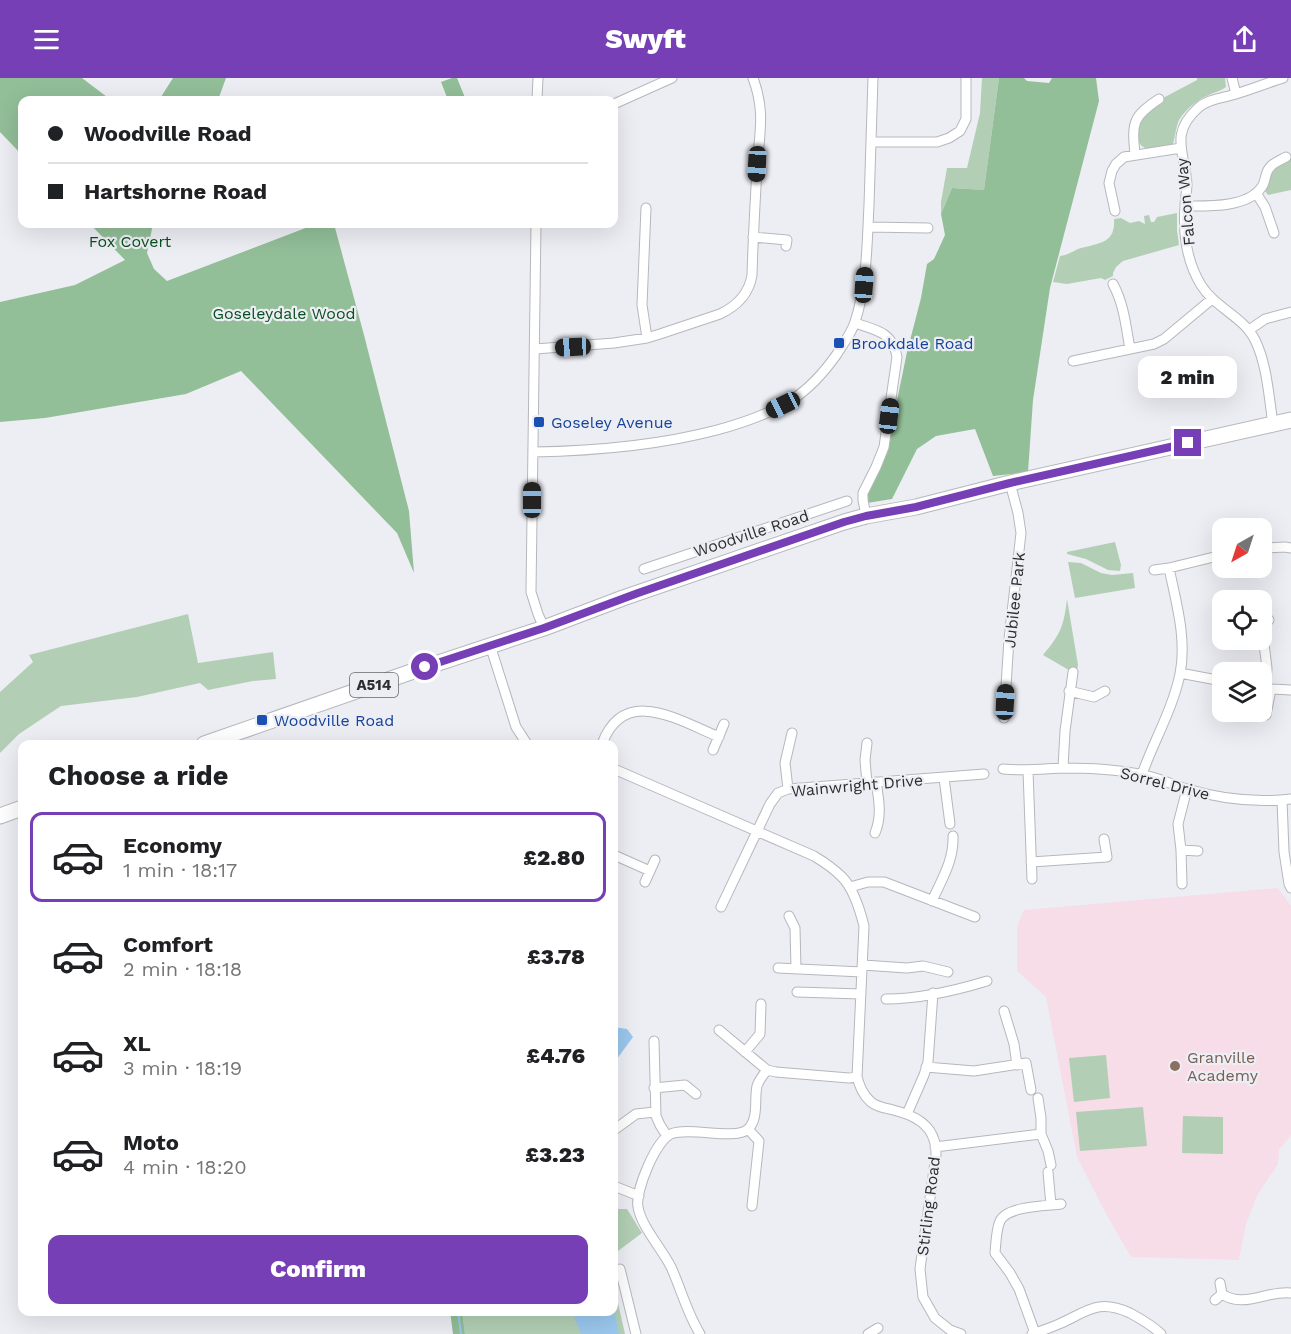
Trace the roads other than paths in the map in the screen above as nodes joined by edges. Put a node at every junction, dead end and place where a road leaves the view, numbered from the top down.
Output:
1 (538, 78) edge
2 (672, 78) edge
3 (753, 78) edge
4 (873, 78) edge
5 (966, 78) edge
6 (1232, 78) edge
7 (1283, 78) edge
8 (1236, 94) junction
9 (537, 96) edge
10 (1159, 99) dead end
11 (618, 102) edge
12 (871, 142) junction
13 (1180, 148) junction
14 (1136, 155) junction
15 (1286, 157) dead end
16 (1256, 193) junction
17 (1185, 206) junction
18 (646, 208) dead end
19 (1115, 212) dead end
20 (868, 227) junction
21 (536, 228) edge
22 (928, 228) dead end
23 (1274, 233) dead end
24 (753, 237) junction
25 (786, 246) dead end
26 (1113, 284) dead end
27 (1212, 299) junction
28 (1291, 312) edge
29 (855, 323) junction
30 (1249, 330) junction
31 (647, 338) junction
32 (1085, 347) dead end
33 (535, 349) junction
34 (1130, 349) junction
35 (1087, 358) junction
36 (1073, 361) dead end
37 (1291, 420) edge
38 (1273, 424) junction
39 (533, 452) junction
40 (1010, 483) junction
41 (866, 516) junction
42 (844, 522) junction
43 (1287, 544) edge
44 (1272, 546) edge
45 (1212, 557) edge
46 (662, 563) junction
47 (1169, 568) junction
48 (644, 569) dead end
49 (1154, 570) dead end
50 (669, 582) junction
51 (544, 628) junction
52 (490, 645) junction
53 (1072, 672) dead end
54 (1180, 673) junction
55 (1212, 679) edge
56 (1272, 688) edge
57 (1291, 690) edge
58 (1069, 691) junction
59 (1105, 691) dead end
60 (1004, 718) dead end
61 (724, 724) dead end
62 (792, 733) dead end
63 (719, 736) junction
64 (216, 740) edge
65 (524, 740) edge
66 (604, 740) edge
67 (867, 742) dead end
68 (713, 750) dead end
69 (1063, 768) junction
70 (1003, 769) dead end
71 (618, 771) edge
72 (1028, 771) junction
73 (984, 774) dead end
74 (1142, 774) junction
75 (944, 778) junction
76 (872, 783) junction
77 (788, 789) junction
78 (1187, 789) junction
79 (1287, 800) edge
80 (18, 809) edge
81 (0, 816) edge
82 (950, 824) dead end
83 (757, 832) junction
84 (875, 833) dead end
85 (953, 836) dead end
86 (1104, 838) dead end
87 (1287, 843) edge
88 (1181, 850) junction
89 (1198, 851) dead end
90 (618, 857) edge
91 (654, 860) dead end
92 (1031, 862) junction
93 (650, 871) junction
94 (1032, 879) dead end
95 (645, 882) dead end
96 (1182, 884) dead end
97 (850, 887) junction
98 (1291, 888) edge
99 (932, 901) junction
100 (721, 907) dead end
101 (789, 916) dead end
102 (975, 917) dead end
103 (778, 968) dead end
104 (796, 969) junction
105 (862, 969) junction
106 (948, 972) dead end
107 (987, 981) dead end
108 (797, 992) dead end
109 (933, 993) junction
110 (861, 994) junction
111 (886, 999) dead end
112 (761, 1004) dead end
113 (1004, 1011) dead end
114 (719, 1030) dead end
115 (654, 1041) dead end
116 (745, 1052) junction
117 (1017, 1065) junction
118 (926, 1068) junction
119 (767, 1070) junction
120 (857, 1077) junction
121 (654, 1088) junction
122 (1031, 1090) dead end
123 (696, 1094) dead end
124 (1038, 1098) dead end
125 (655, 1112) junction
126 (907, 1114) junction
127 (618, 1127) edge
128 (748, 1129) junction
129 (1041, 1134) junction
130 (667, 1136) junction
131 (935, 1147) junction
132 (618, 1188) edge
133 (639, 1196) junction
134 (752, 1206) dead end
135 (620, 1269) dead end
136 (1220, 1283) dead end
137 (1291, 1293) edge
138 (944, 1325) junction
139 (878, 1328) dead end
140 (1060, 1329) edge
141 (695, 1332) edge
142 (636, 1334) edge
143 (868, 1334) edge
144 (937, 1334) edge
145 (962, 1334) edge
146 (1033, 1334) edge
147 (1161, 1334) edge

1 - 9 street
2 - 11 street
3 - 24 street
4 - 12 street
5 - 12 street
6 - 8 street
7 - 8 street, Falcon Way
8 - 13 street, Falcon Way
10 - 14 street
12 - 20 street
13 - 14 street
13 - 17 street, Falcon Way
14 - 19 street
15 - 16 street
16 - 17 street
16 - 23 street
17 - 27 street, Falcon Way
18 - 31 street
20 - 22 street
20 - 29 street
21 - 33 street
24 - 25 street
24 - 31 street
26 - 34 street
27 - 30 street, Falcon Way
27 - 34 street
28 - 30 street
29 - 39 street
29 - 41 street
30 - 38 street, Falcon Way
31 - 33 street
32 - 35 street
33 - 39 street
34 - 35 street
35 - 36 street
37 - 38 main road, A514
38 - 40 main road, A514
39 - 51 street
40 - 41 main road, A514
40 - 60 street, Jubilee Park
41 - 42 main road, Woodville Road / A514
42 - 46 street, Woodville Road
42 - 50 main road, Woodville Road / A514
43 - 44 street
45 - 47 street
46 - 48 street, Woodville Road
46 - 50 street
47 - 49 street
47 - 54 street
50 - 51 main road, Woodville Road / A514
51 - 52 main road, Woodville Road / A514
52 - 64 main road, Woodville Road / A514
52 - 65 street
53 - 58 street
54 - 55 street
54 - 74 street
56 - 57 street
58 - 59 street
58 - 69 street
61 - 63 street
62 - 77 street
63 - 66 street
63 - 68 street
67 - 76 street
69 - 72 street, Sorrel Drive
69 - 74 street, Sorrel Drive
70 - 72 street, Sorrel Drive
71 - 83 street
72 - 92 street
73 - 75 street, Wainwright Drive
74 - 78 street, Sorrel Drive
75 - 76 street, Wainwright Drive
75 - 82 street, Wainwright Drive
76 - 77 street, Wainwright Drive
76 - 84 street
77 - 83 street, Wainwright Drive
78 - 79 street, Sorrel Drive
78 - 88 street
79 - 87 street
80 - 81 main road
83 - 97 street
83 - 100 street, Wainwright Drive
85 - 99 street
86 - 92 street
87 - 98 street
88 - 89 street
88 - 96 street
90 - 93 street
91 - 93 street
92 - 94 street
93 - 95 street
97 - 99 street
97 - 105 street
99 - 102 street
101 - 104 street
103 - 104 street
104 - 105 street
105 - 106 street
105 - 110 street
107 - 109 street
108 - 110 street
109 - 111 street
109 - 118 street
110 - 120 street
112 - 116 street
113 - 117 street
114 - 116 street
115 - 121 street
116 - 119 street
117 - 118 street
117 - 122 street
118 - 126 street
119 - 120 street
119 - 128 street
120 - 126 street, Stirling Road
121 - 123 street
121 - 125 street
124 - 129 street
125 - 127 street
125 - 130 street
126 - 131 street, Stirling Road
128 - 130 street
128 - 134 street
129 - 131 street
129 - 146 street
130 - 133 street
131 - 138 street, Stirling Road
132 - 133 street
133 - 141 street
135 - 142 street
136 - 137 street
138 - 144 street
138 - 145 street, Stirling Road
139 - 143 street
140 - 146 street
140 - 147 street

